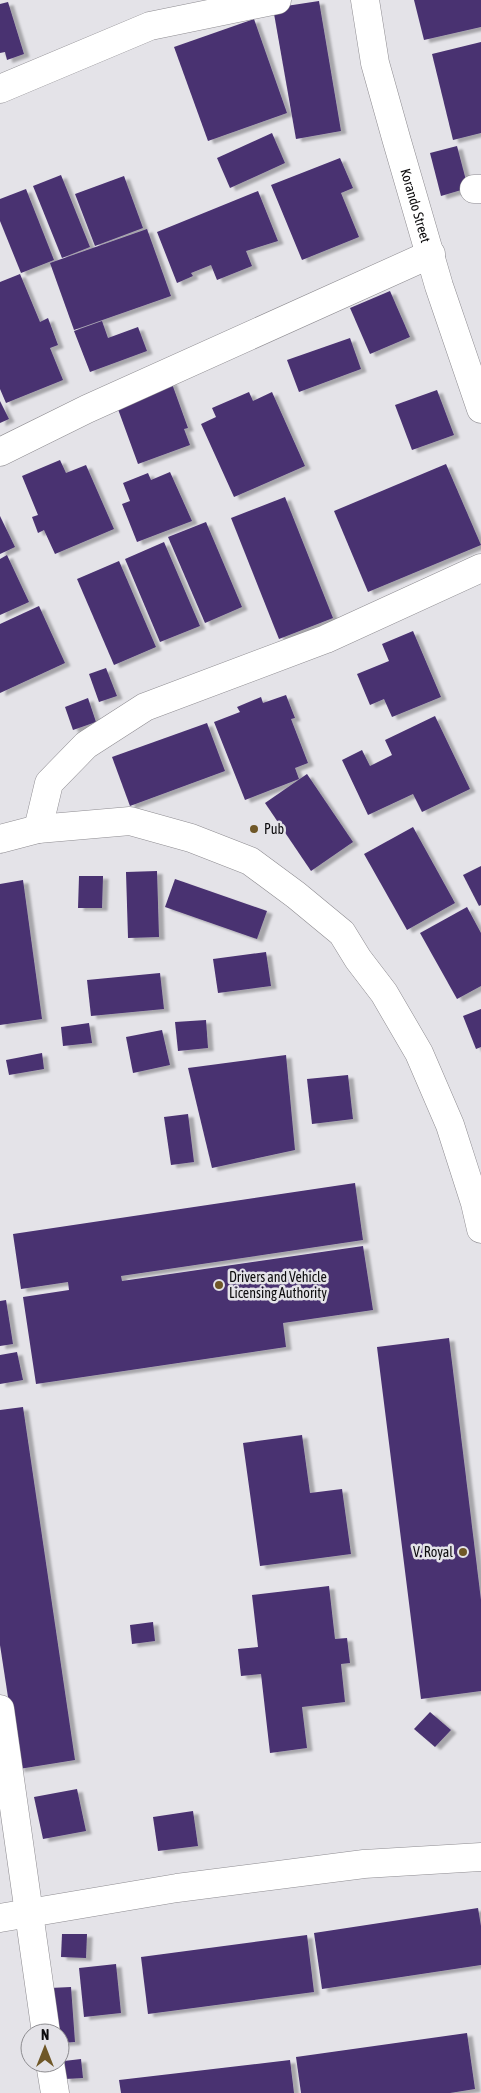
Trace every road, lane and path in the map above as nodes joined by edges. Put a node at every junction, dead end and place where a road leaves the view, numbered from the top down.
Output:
1 (277, 0) edge
2 (365, 0) edge
3 (0, 89) edge
4 (431, 254) junction
5 (481, 409) edge
6 (0, 452) edge
7 (481, 568) edge
8 (38, 829) junction
9 (0, 839) edge
10 (481, 1229) edge
11 (0, 1709) edge
12 (481, 1856) edge
13 (28, 1914) junction
14 (0, 1918) edge
15 (44, 2023) edge
16 (52, 2073) edge
17 (55, 2093) edge

1 - 3 street
2 - 4 street, Korando Street
4 - 5 street, Korando Street
4 - 6 street
7 - 8 street
8 - 9 street
8 - 10 street
11 - 13 street
12 - 13 street
13 - 14 street
13 - 15 street
16 - 17 street

